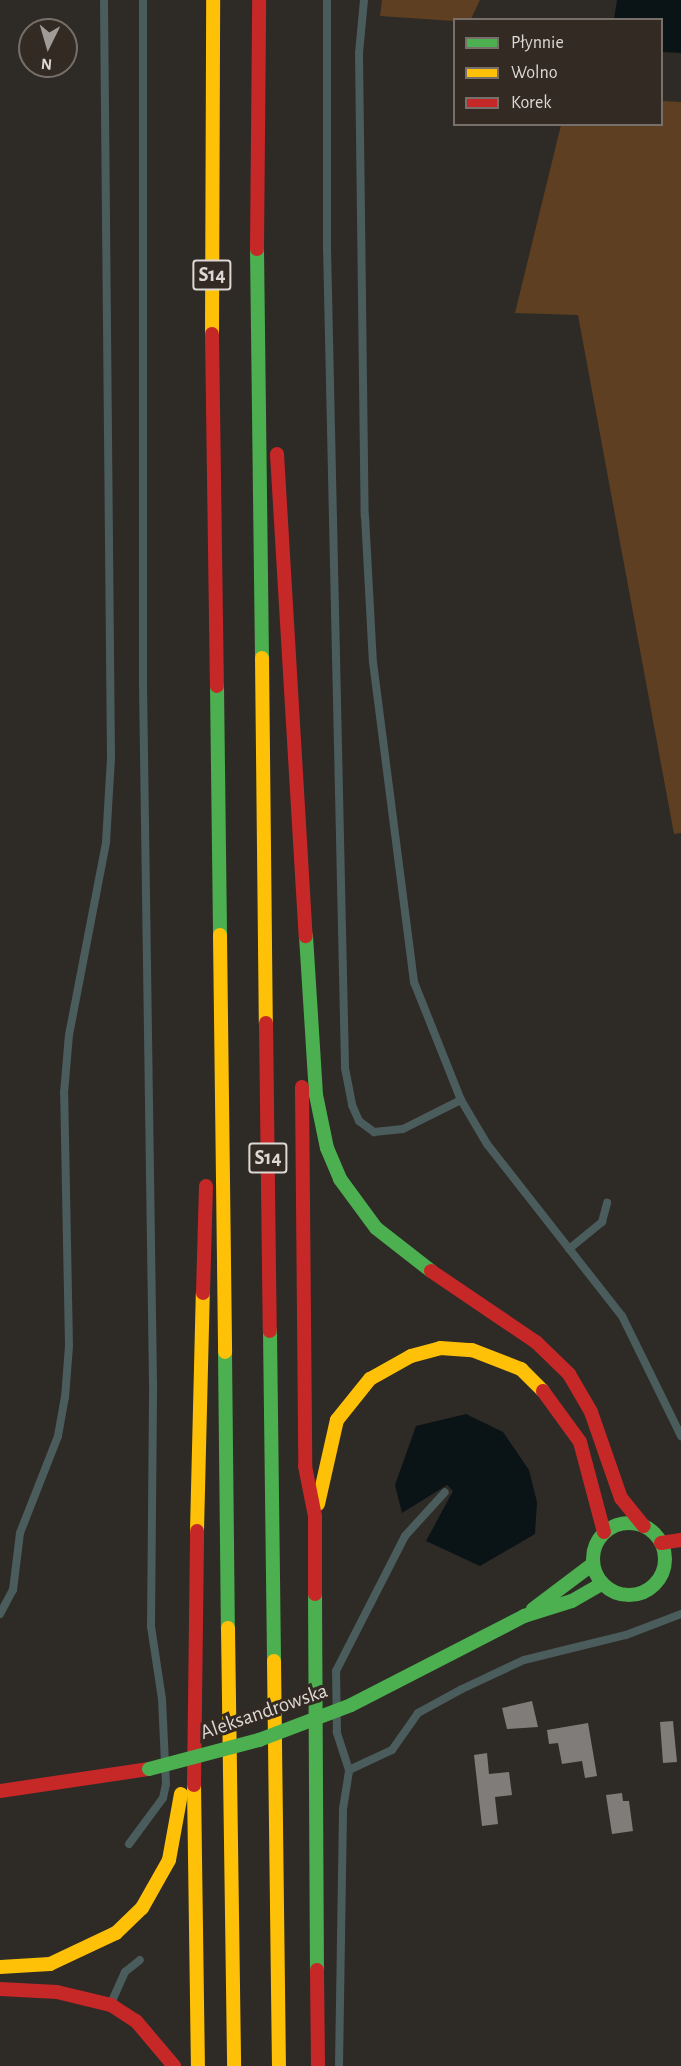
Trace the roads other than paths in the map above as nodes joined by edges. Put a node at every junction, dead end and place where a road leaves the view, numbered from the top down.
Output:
1 (104, 0) edge
2 (143, 0) edge
3 (213, 0) edge
4 (259, 0) edge
5 (327, 0) edge
6 (364, 0) edge
7 (257, 251) junction
8 (300, 832) junction
9 (220, 999) junction
10 (461, 1100) junction
11 (607, 1203) dead end
12 (569, 1249) junction
13 (681, 1436) edge
14 (445, 1492) dead end
15 (315, 1516) junction
16 (644, 1526) junction
17 (604, 1532) junction
18 (681, 1540) edge
19 (661, 1543) junction
20 (593, 1564) junction
21 (681, 1565) edge
22 (662, 1573) junction
23 (602, 1584) junction
24 (0, 1614) edge
25 (681, 1614) edge
26 (524, 1616) junction
27 (193, 1707) junction
28 (349, 1770) junction
29 (0, 1791) edge
30 (129, 1844) dead end
31 (140, 1960) dead end
32 (0, 1967) edge
33 (0, 1989) edge
34 (111, 2006) junction
35 (174, 2066) edge
36 (198, 2066) edge
37 (234, 2066) edge
38 (279, 2066) edge
39 (318, 2066) edge
40 (339, 2066) edge

1 - 24 lane
2 - 30 lane
3 - 9 main road, S14
4 - 7 main road, S14
5 - 10 lane
6 - 10 lane
7 - 8 main road
7 - 38 main road, S14
8 - 15 main road
8 - 16 main road
9 - 27 main road
9 - 37 main road, S14
10 - 12 lane
11 - 12 lane
12 - 13 lane
14 - 28 lane
15 - 17 main road
15 - 39 main road
16 - 17 main road
16 - 19 main road
17 - 20 main road
18 - 19 main road
19 - 22 main road
20 - 23 main road
20 - 26 main road, Aleksandrowska
21 - 22 main road
22 - 23 main road
23 - 26 main road, Aleksandrowska
25 - 28 lane
26 - 29 main road, Aleksandrowska, bridge
27 - 32 main road
27 - 36 main road
28 - 40 lane
31 - 34 lane
33 - 34 main road
34 - 35 main road

